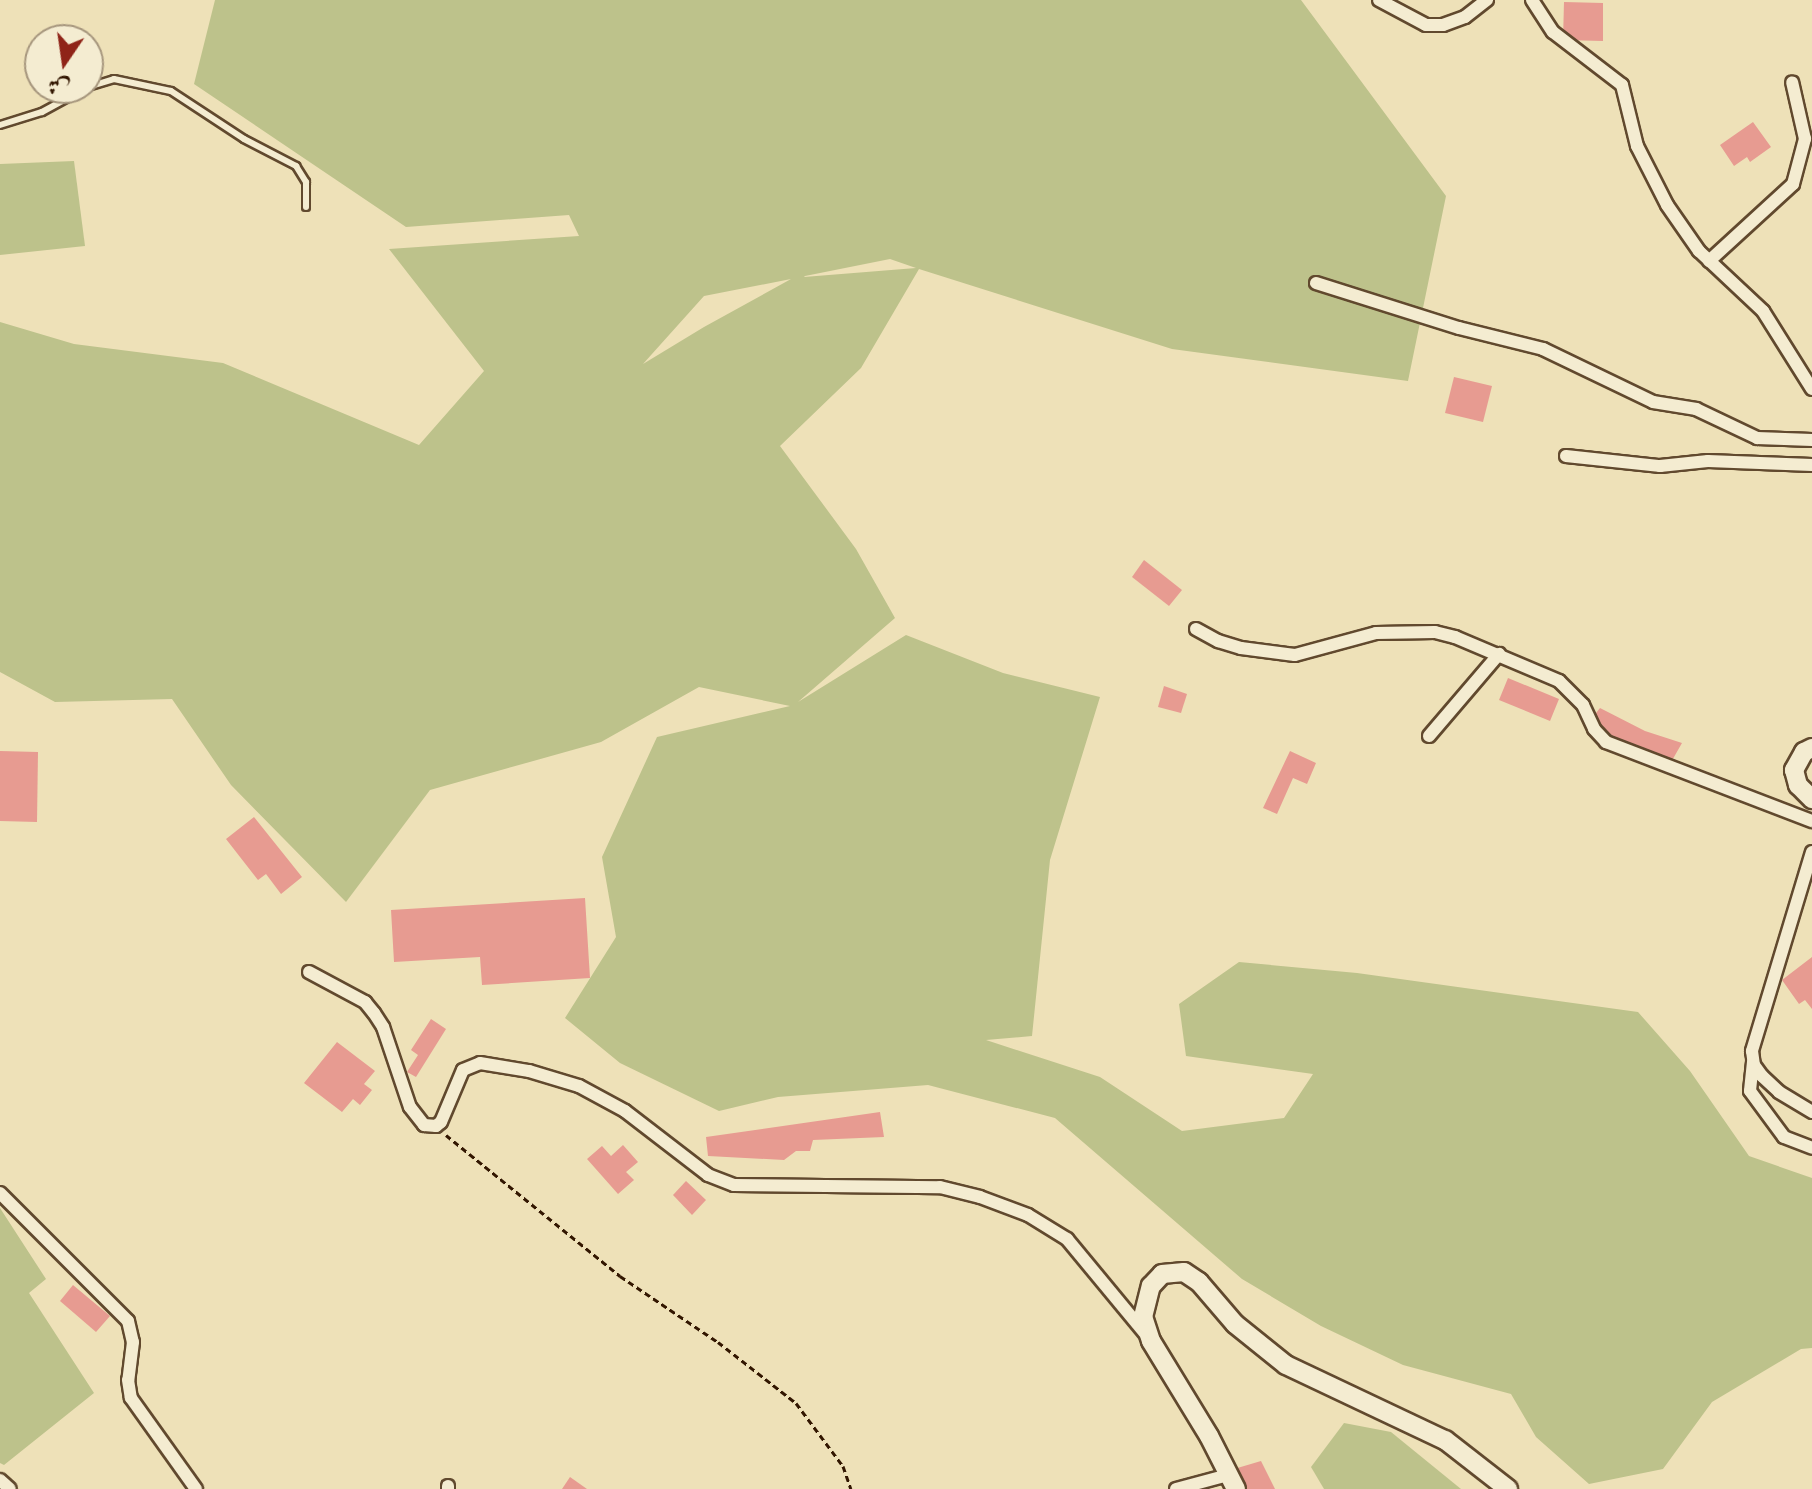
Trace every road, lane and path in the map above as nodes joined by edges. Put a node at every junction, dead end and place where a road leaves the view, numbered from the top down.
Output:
1 (1379, 0) edge
2 (1487, 0) edge
3 (1532, 0) edge
4 (104, 82) edge
5 (1792, 82) dead end
6 (57, 104) edge
7 (0, 125) edge
8 (306, 207) dead end
9 (1709, 261) junction
10 (1316, 283) dead end
11 (1812, 389) edge
12 (1812, 440) edge
13 (1566, 456) dead end
14 (1812, 465) edge
15 (1196, 629) dead end
16 (1499, 654) junction
17 (1429, 736) dead end
18 (1812, 748) edge
19 (1812, 799) edge
20 (1812, 821) edge
21 (1812, 852) edge
22 (309, 972) dead end
23 (1753, 1060) junction
24 (1812, 1112) edge
25 (436, 1126) junction
26 (1812, 1148) edge
27 (0, 1193) edge
28 (1151, 1341) junction
29 (0, 1480) edge
30 (1232, 1482) edge
31 (10, 1489) edge
32 (196, 1489) edge
33 (851, 1489) edge
34 (1176, 1489) edge
35 (1508, 1489) edge

1 - 2 street
3 - 9 street
4 - 8 lane
5 - 9 street
6 - 7 lane
9 - 11 street
10 - 12 street
13 - 14 street
15 - 16 street
16 - 17 street
16 - 20 street
18 - 19 main road
21 - 23 street
22 - 25 street
23 - 24 street
23 - 26 street
25 - 28 street
25 - 33 path
27 - 32 street
28 - 30 main road
28 - 35 main road
29 - 31 street
30 - 34 street

